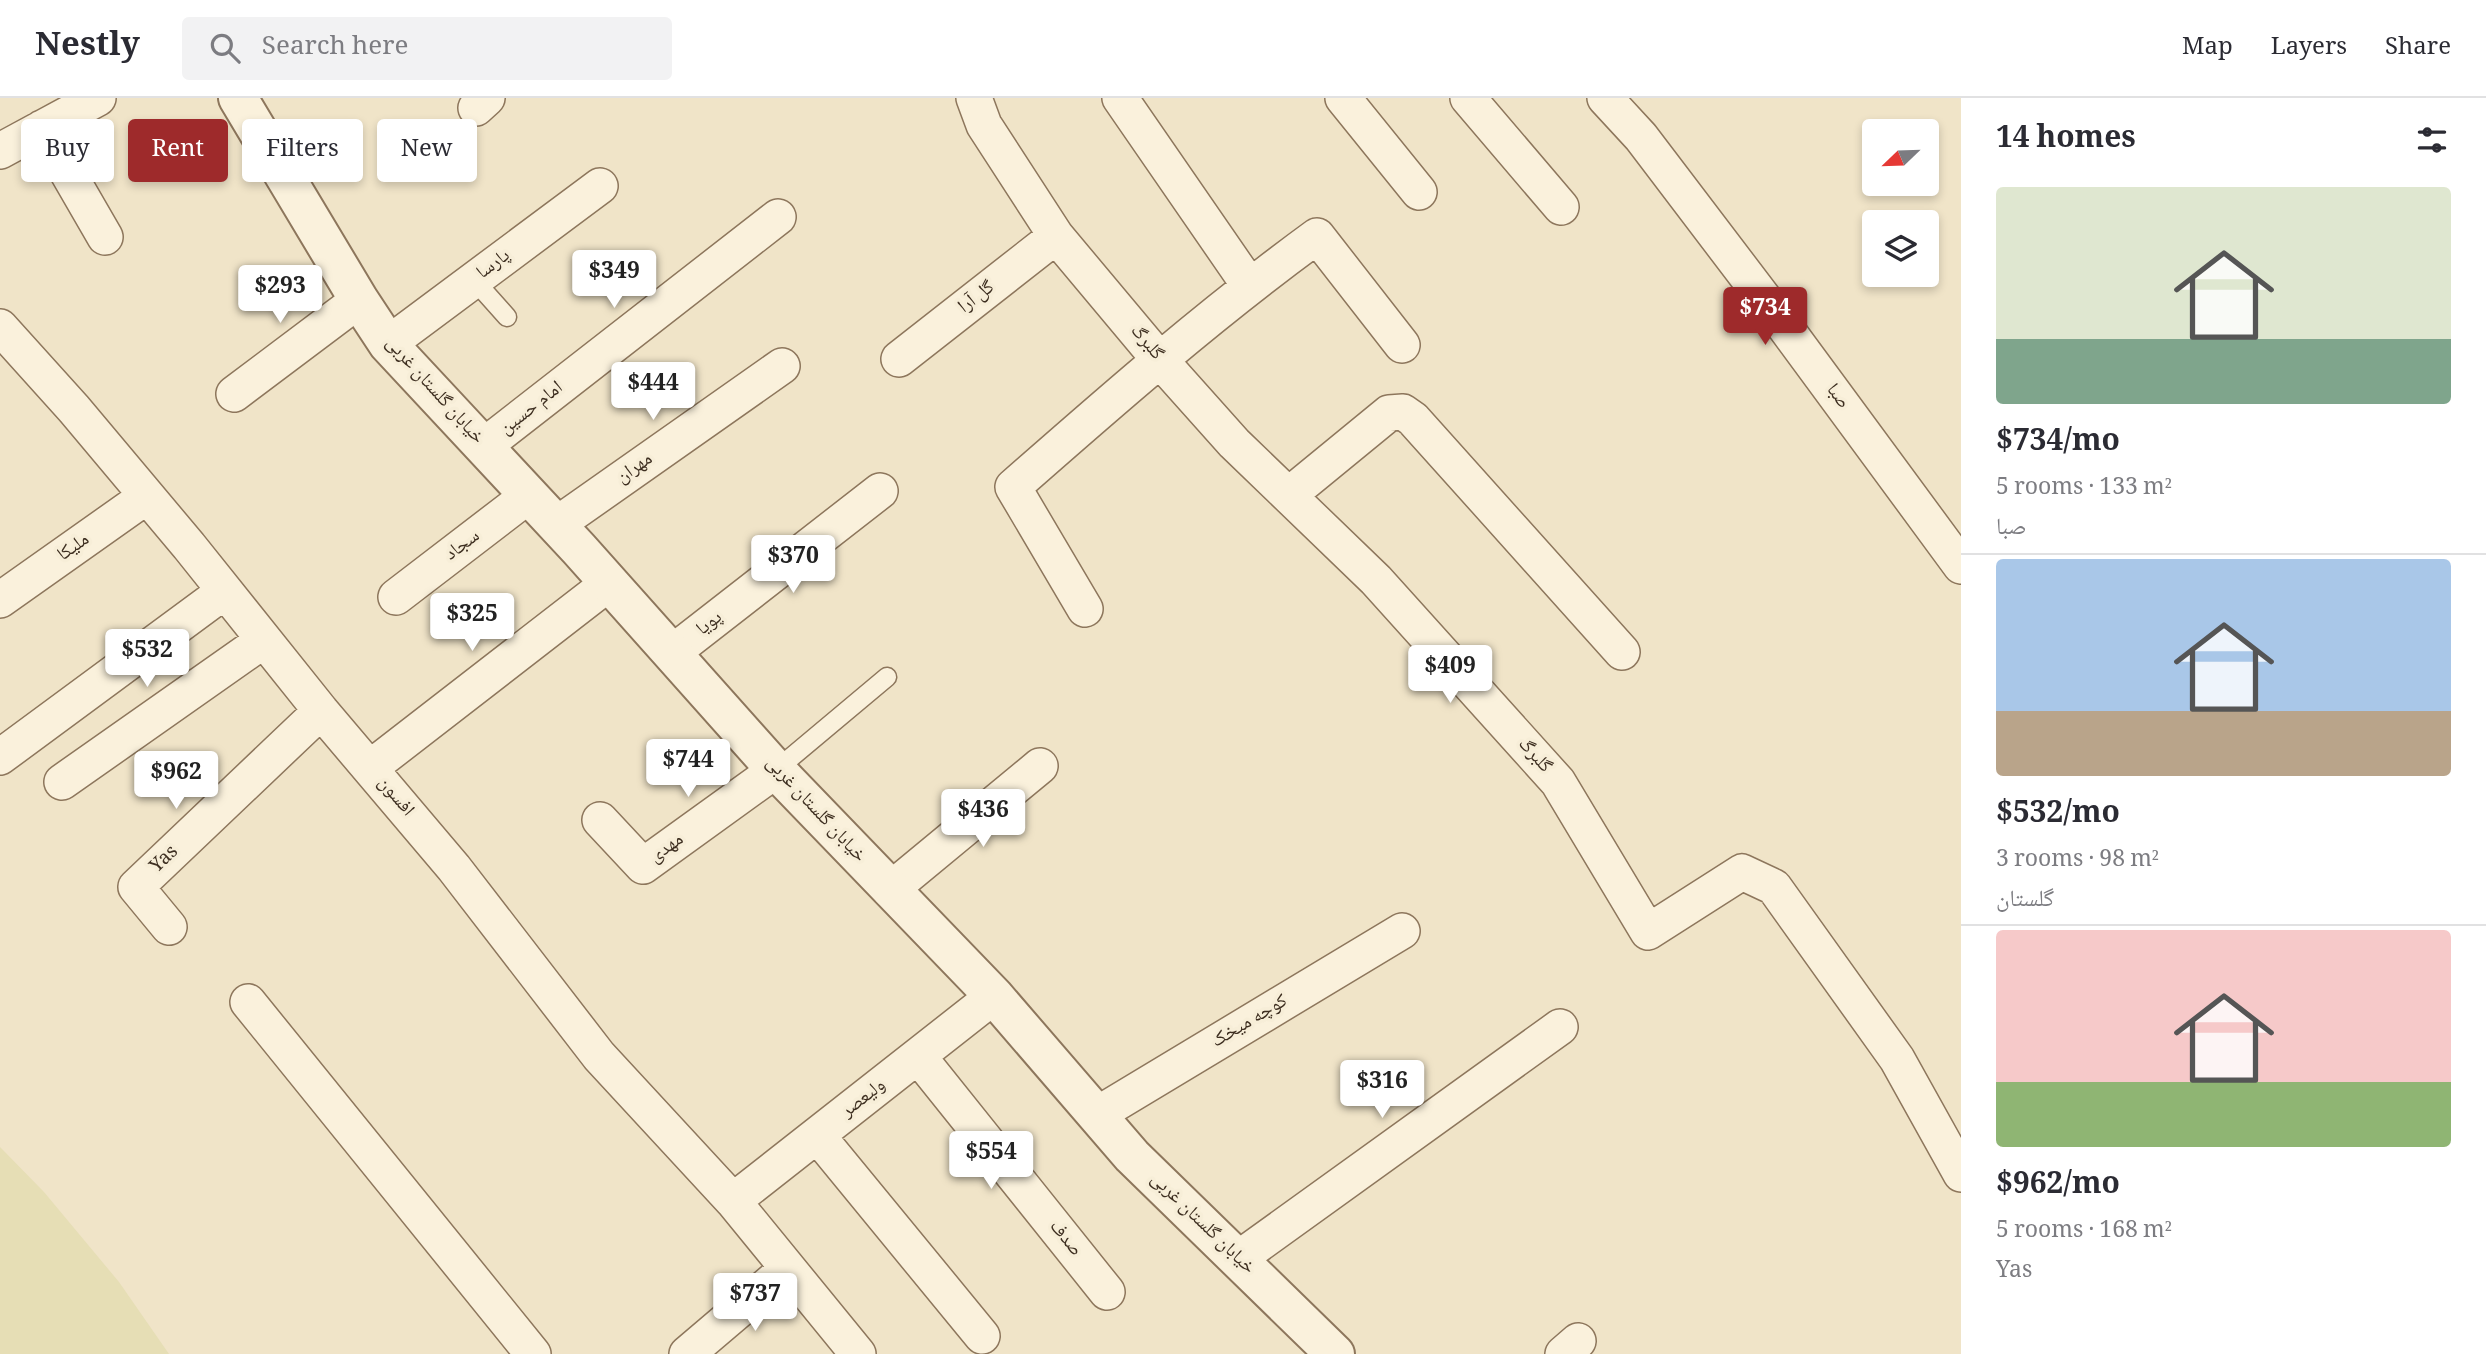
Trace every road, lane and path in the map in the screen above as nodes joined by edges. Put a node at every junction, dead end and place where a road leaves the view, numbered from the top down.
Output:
1 (98, 98) edge
2 (238, 98) edge
3 (974, 98) edge
4 (1120, 98) edge
5 (1468, 98) edge
6 (1605, 98) edge
7 (1357, 103) edge
8 (59, 119) edge
9 (21, 140) edge
10 (0, 151) edge
11 (73, 182) edge
12 (600, 186) dead end
13 (1419, 192) dead end
14 (1561, 207) dead end
15 (778, 217) dead end
16 (1056, 236) junction
17 (105, 237) dead end
18 (474, 280) junction
19 (1249, 285) junction
20 (359, 300) junction
21 (507, 317) dead end
22 (0, 327) edge
23 (388, 344) junction
24 (1402, 345) dead end
25 (899, 359) dead end
26 (1159, 359) junction
27 (782, 366) dead end
28 (234, 394) dead end
29 (484, 446) junction
30 (880, 491) dead end
31 (529, 495) junction
32 (1289, 495) junction
33 (147, 496) junction
34 (556, 525) junction
35 (1961, 566) edge
36 (609, 583) junction
37 (225, 591) junction
38 (396, 597) dead end
39 (0, 600) edge
40 (1085, 610) dead end
41 (264, 640) junction
42 (1622, 652) dead end
43 (672, 653) junction
44 (887, 677) dead end
45 (321, 711) junction
46 (0, 757) edge
47 (1040, 766) dead end
48 (370, 768) junction
49 (776, 769) junction
50 (62, 782) dead end
51 (600, 820) dead end
52 (890, 890) junction
53 (169, 927) dead end
54 (1402, 931) dead end
55 (994, 996) junction
56 (248, 1002) dead end
57 (1560, 1027) dead end
58 (918, 1056) junction
59 (1098, 1114) junction
60 (817, 1135) junction
61 (1961, 1174) edge
62 (733, 1201) junction
63 (1238, 1259) junction
64 (787, 1269) junction
65 (1107, 1292) dead end
66 (982, 1336) dead end
67 (533, 1354) edge
68 (687, 1354) edge
69 (858, 1354) edge
70 (1335, 1354) edge

1 - 8 street
2 - 20 street, خیابان گلستان غربی
3 - 16 street, گلبرگ
4 - 19 street
5 - 14 street
6 - 35 street, صبا
7 - 13 street
9 - 10 street
11 - 17 street
12 - 18 street, پارسا
15 - 29 street, امام حسین
16 - 25 street, گل آرا
16 - 26 street, گلبرگ
18 - 21 lane
18 - 23 street, پارسا
19 - 24 street
19 - 26 street
20 - 23 street, خیابان گلستان غربی
20 - 28 street
22 - 33 street, افسون
23 - 29 street, خیابان گلستان غربی
26 - 32 street, گلبرگ
26 - 40 street
27 - 34 street, مهران
29 - 31 street, خیابان گلستان غربی
30 - 43 street, پویا
31 - 34 street, خیابان گلستان غربی
31 - 38 street, سجاد
32 - 42 street
32 - 61 street, گلبرگ
33 - 37 street, افسون
33 - 39 street, ملیکا
34 - 36 street, خیابان گلستان غربی
36 - 43 street, خیابان گلستان غربی
36 - 48 street
37 - 41 street, افسون
37 - 46 street
41 - 45 street, افسون
41 - 50 street
43 - 49 street, خیابان گلستان غربی
44 - 49 lane
45 - 48 street, افسون
45 - 53 street, Yas
47 - 52 street
48 - 62 street, افسون
49 - 51 street, مهدی
49 - 52 street, خیابان گلستان غربی
52 - 55 street, خیابان گلستان غربی
54 - 59 street, کوچه میخک
55 - 58 street, ولیعصر
55 - 59 street, خیابان گلستان غربی
56 - 67 street
57 - 63 street
58 - 60 street, ولیعصر
58 - 65 street, صدف
59 - 63 street, خیابان گلستان غربی
60 - 62 street, ولیعصر
60 - 66 street
62 - 64 street, افسون
63 - 70 street, خیابان گلستان غربی
64 - 68 street
64 - 69 street

